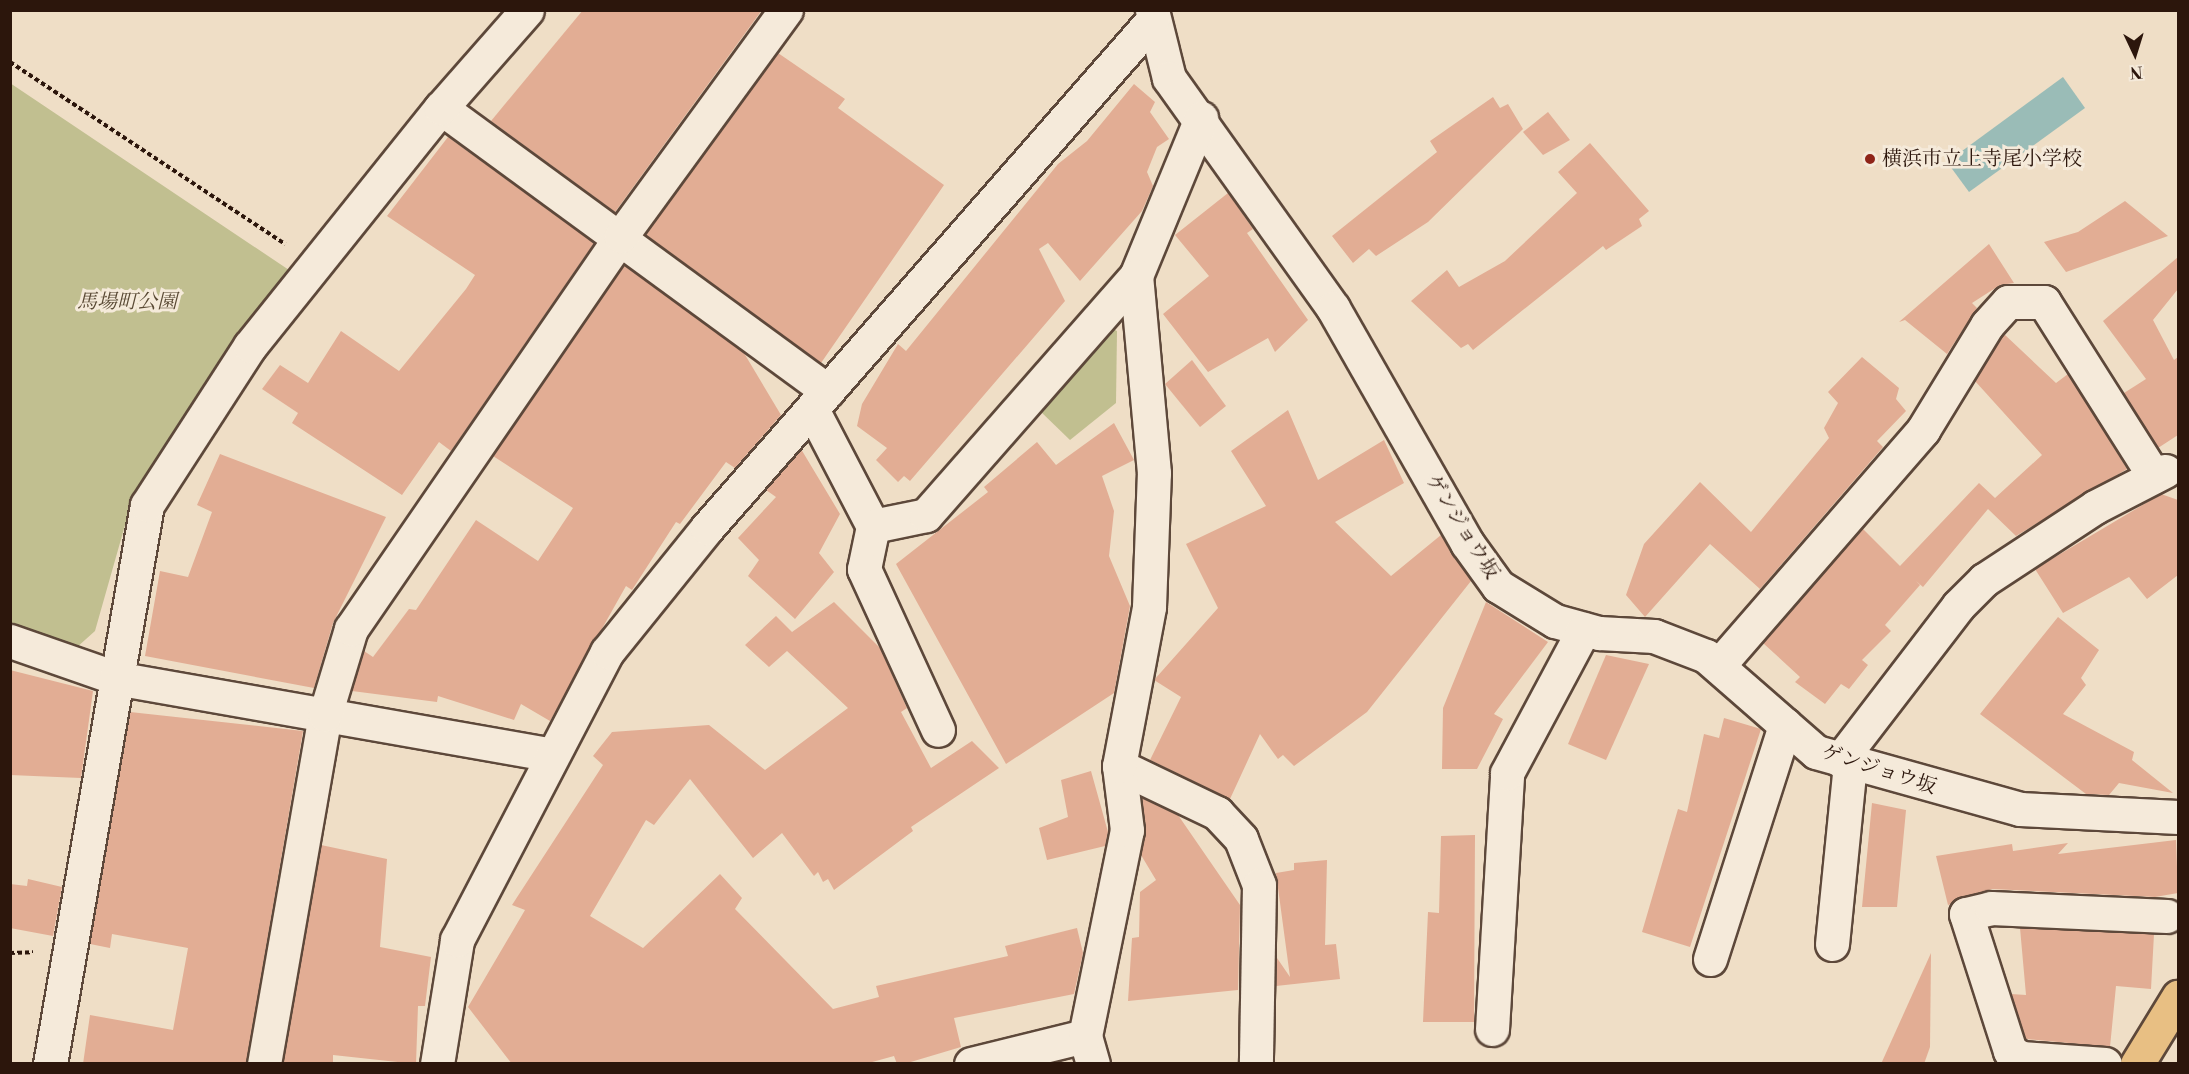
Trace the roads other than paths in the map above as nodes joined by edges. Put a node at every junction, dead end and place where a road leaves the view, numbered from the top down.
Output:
1 (527, 10) edge
2 (786, 10) edge
3 (1152, 16) edge
4 (441, 108) junction
5 (1201, 118) junction
6 (621, 236) junction
7 (1136, 276) junction
8 (820, 400) junction
9 (873, 526) junction
10 (1584, 629) junction
11 (10, 641) edge
12 (1718, 666) junction
13 (116, 678) junction
14 (325, 715) junction
15 (1785, 725) junction
16 (938, 730) dead end
17 (551, 755) junction
18 (1845, 762) junction
19 (1119, 766) junction
20 (2178, 817) edge
21 (2167, 916) dead end
22 (1832, 944) dead end
23 (1710, 959) dead end
24 (2178, 998) edge
25 (1492, 1029) dead end
26 (1089, 1050) edge
27 (50, 1064) edge
28 (264, 1064) edge
29 (437, 1064) edge
30 (971, 1064) edge
31 (1256, 1064) edge
32 (2105, 1064) edge
33 (2137, 1064) edge

1 - 4 street
2 - 6 street
3 - 5 street, ゲンジョウ坂
3 - 8 street
4 - 6 street
4 - 13 street
5 - 7 street
5 - 10 street, ゲンジョウ坂
6 - 8 street
6 - 14 street
7 - 9 street
7 - 19 street
8 - 9 street
8 - 17 street
9 - 16 street
10 - 12 street, ゲンジョウ坂
10 - 25 street
11 - 13 street
12 - 15 street, ゲンジョウ坂
12 - 18 street
13 - 14 street
13 - 27 street
14 - 17 street
14 - 28 street
15 - 18 street, ゲンジョウ坂
15 - 23 street
17 - 29 street
18 - 20 street, ゲンジョウ坂
18 - 22 street
19 - 26 street
19 - 31 street
21 - 32 street
24 - 33 main road
26 - 30 street

